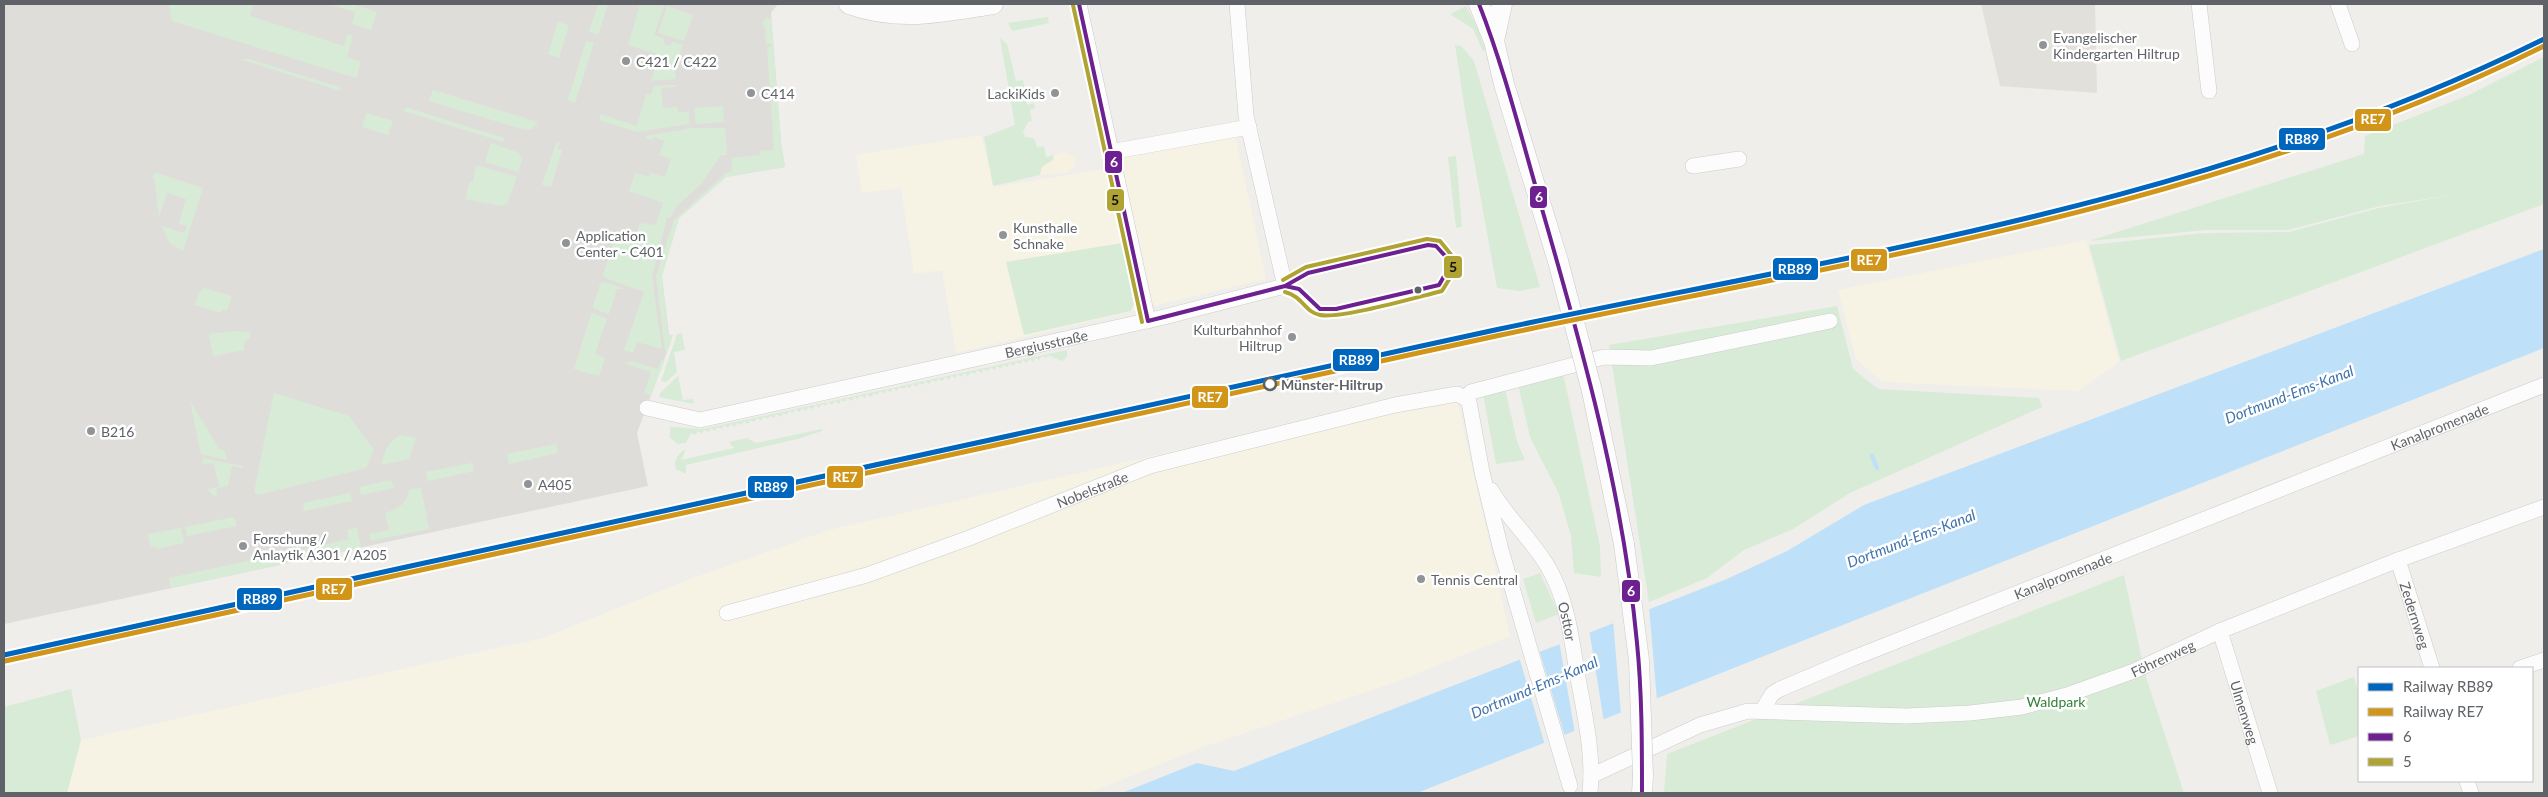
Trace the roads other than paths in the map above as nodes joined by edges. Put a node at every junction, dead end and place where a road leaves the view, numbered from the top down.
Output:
1 (849, 4) edge
2 (993, 4) edge
3 (1079, 4) edge
4 (1237, 4) edge
5 (1479, 4) edge
6 (1502, 4) edge
7 (2199, 4) edge
8 (2338, 4) edge
9 (1494, 41) junction
10 (2352, 44) dead end
11 (2209, 91) dead end
12 (1249, 125) junction
13 (1110, 152) junction
14 (1739, 159) dead end
15 (1693, 166) dead end
16 (1148, 321) junction
17 (1830, 321) dead end
18 (2544, 385) edge
19 (1465, 398) junction
20 (647, 408) dead end
21 (1482, 472) junction
22 (2544, 507) edge
23 (2398, 560) junction
24 (727, 614) dead end
25 (2220, 631) junction
26 (2544, 660) edge
27 (2432, 667) edge
28 (2523, 667) edge
29 (1762, 711) junction
30 (1591, 776) junction
31 (1643, 785) edge
32 (1570, 786) dead end
33 (1590, 793) edge
34 (2270, 793) edge

1 - 2 main road
3 - 13 street
4 - 12 street, Bergiusstraße
5 - 9 main road
6 - 9 main road
7 - 11 street
8 - 10 street
9 - 31 main road, bridge
12 - 13 street
12 - 16 street, Bergiusstraße
13 - 16 street
14 - 15 street
16 - 20 street, Bergiusstraße
17 - 19 street
18 - 29 street, Kanalpromenade
19 - 21 street, Osttor
19 - 24 street, Nobelstraße
21 - 30 street, Osttor
21 - 32 street, Osttor
22 - 23 street, Föhrenweg
23 - 25 street, Föhrenweg
23 - 27 street, Zedernweg
25 - 29 street, Föhrenweg
25 - 34 street, Ulmenweg
26 - 28 street
29 - 30 street
30 - 33 street, Osttor

